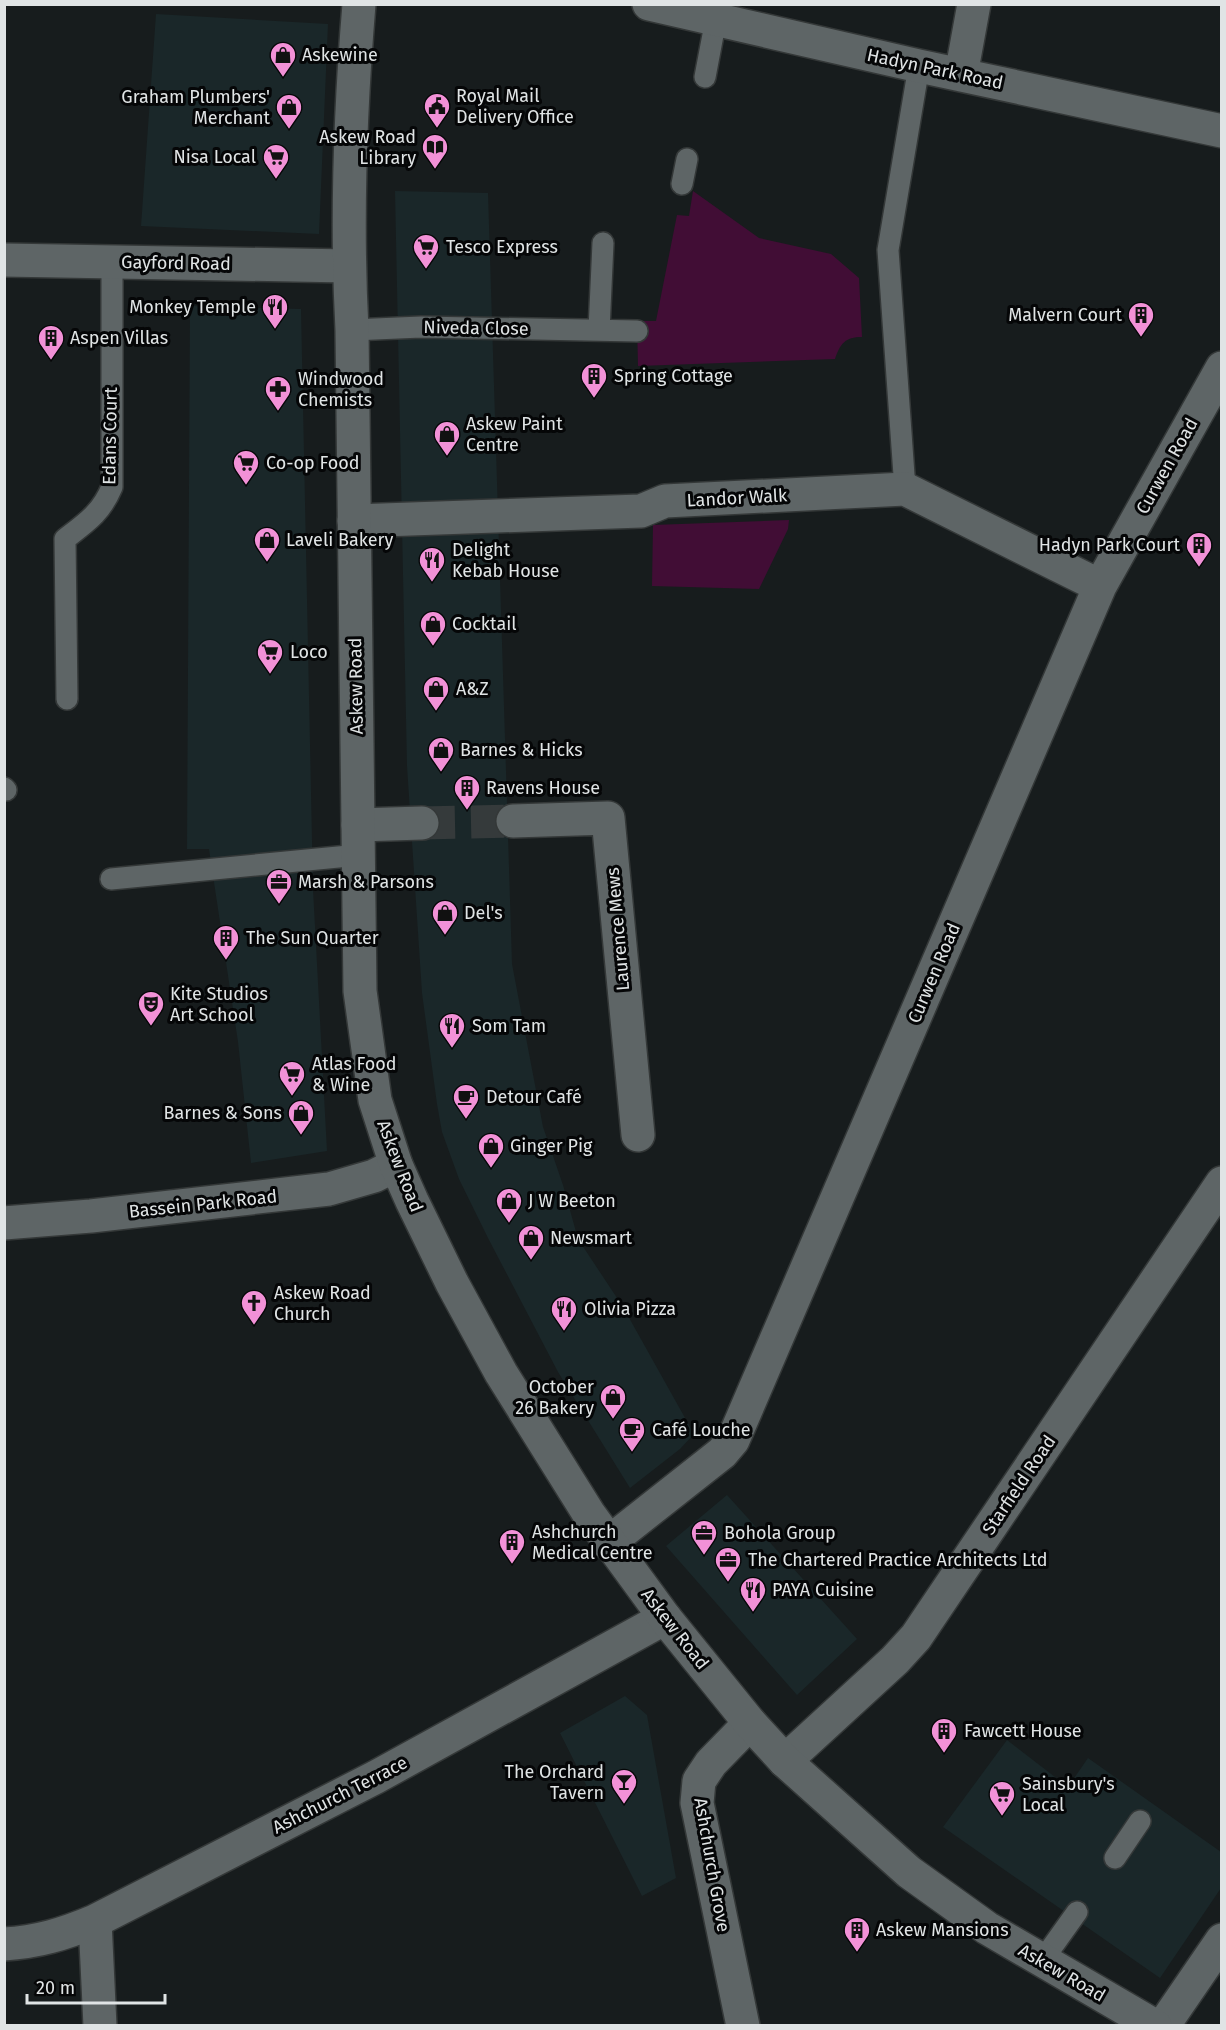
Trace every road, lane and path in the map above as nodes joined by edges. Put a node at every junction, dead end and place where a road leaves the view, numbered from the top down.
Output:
1 (359, 4) edge
2 (649, 4) edge
3 (974, 4) edge
4 (716, 19) junction
5 (920, 66) junction
6 (962, 75) junction
7 (705, 77) dead end
8 (1221, 131) edge
9 (687, 159) dead end
10 (682, 184) dead end
11 (603, 243) dead end
12 (4, 260) edge
13 (112, 263) junction
14 (348, 266) junction
15 (352, 330) junction
16 (600, 330) junction
17 (637, 331) dead end
18 (1221, 368) edge
19 (905, 489) junction
20 (354, 521) junction
21 (1100, 586) junction
22 (67, 699) dead end
23 (513, 821) tunnel mouth
24 (422, 823) tunnel mouth
25 (359, 840) junction
26 (111, 879) dead end
27 (638, 1135) dead end
28 (396, 1165) junction
29 (1221, 1183) edge
30 (4, 1223) edge
31 (608, 1543) junction
32 (665, 1618) junction
33 (750, 1723) junction
34 (785, 1761) junction
35 (1140, 1821) dead end
36 (1115, 1858) dead end
37 (1077, 1912) dead end
38 (94, 1921) junction
39 (1221, 1940) edge
40 (4, 1944) edge
41 (1041, 1961) junction
42 (100, 2025) edge
43 (743, 2025) edge
44 (1155, 2025) edge
45 (1163, 2025) edge

1 - 14 street, Askew Road
2 - 4 street, Hadyn Park Road
3 - 6 street
4 - 5 street, Hadyn Park Road
4 - 7 lane
5 - 6 street, Hadyn Park Road
5 - 19 lane
6 - 8 street, Hadyn Park Road
9 - 10 lane
11 - 16 lane
12 - 13 street, Gayford Road
13 - 14 street, Gayford Road
13 - 22 lane, Edans Court
14 - 15 street, Askew Road
15 - 16 lane, Niveda Close
15 - 20 street, Askew Road
16 - 17 lane, Niveda Close
18 - 21 street, Curwen Road
19 - 20 street, Landor Walk
19 - 21 street, Landor Walk
20 - 25 street, Askew Road
21 - 31 street, Curwen Road
23 - 27 street, Laurence Mews
24 - 25 street
25 - 26 lane
25 - 28 street, Askew Road
28 - 30 street, Bassein Park Road
28 - 31 street, Askew Road
29 - 34 street, Starfield Road
31 - 32 street, Askew Road
32 - 33 street, Askew Road
32 - 38 street, Ashchurch Terrace
33 - 34 street, Askew Road
33 - 43 street, Ashchurch Grove
34 - 41 street, Askew Road
35 - 36 lane
37 - 41 lane
38 - 40 street, Ashchurch Terrace
38 - 42 street
39 - 45 street
41 - 44 street, Askew Road

